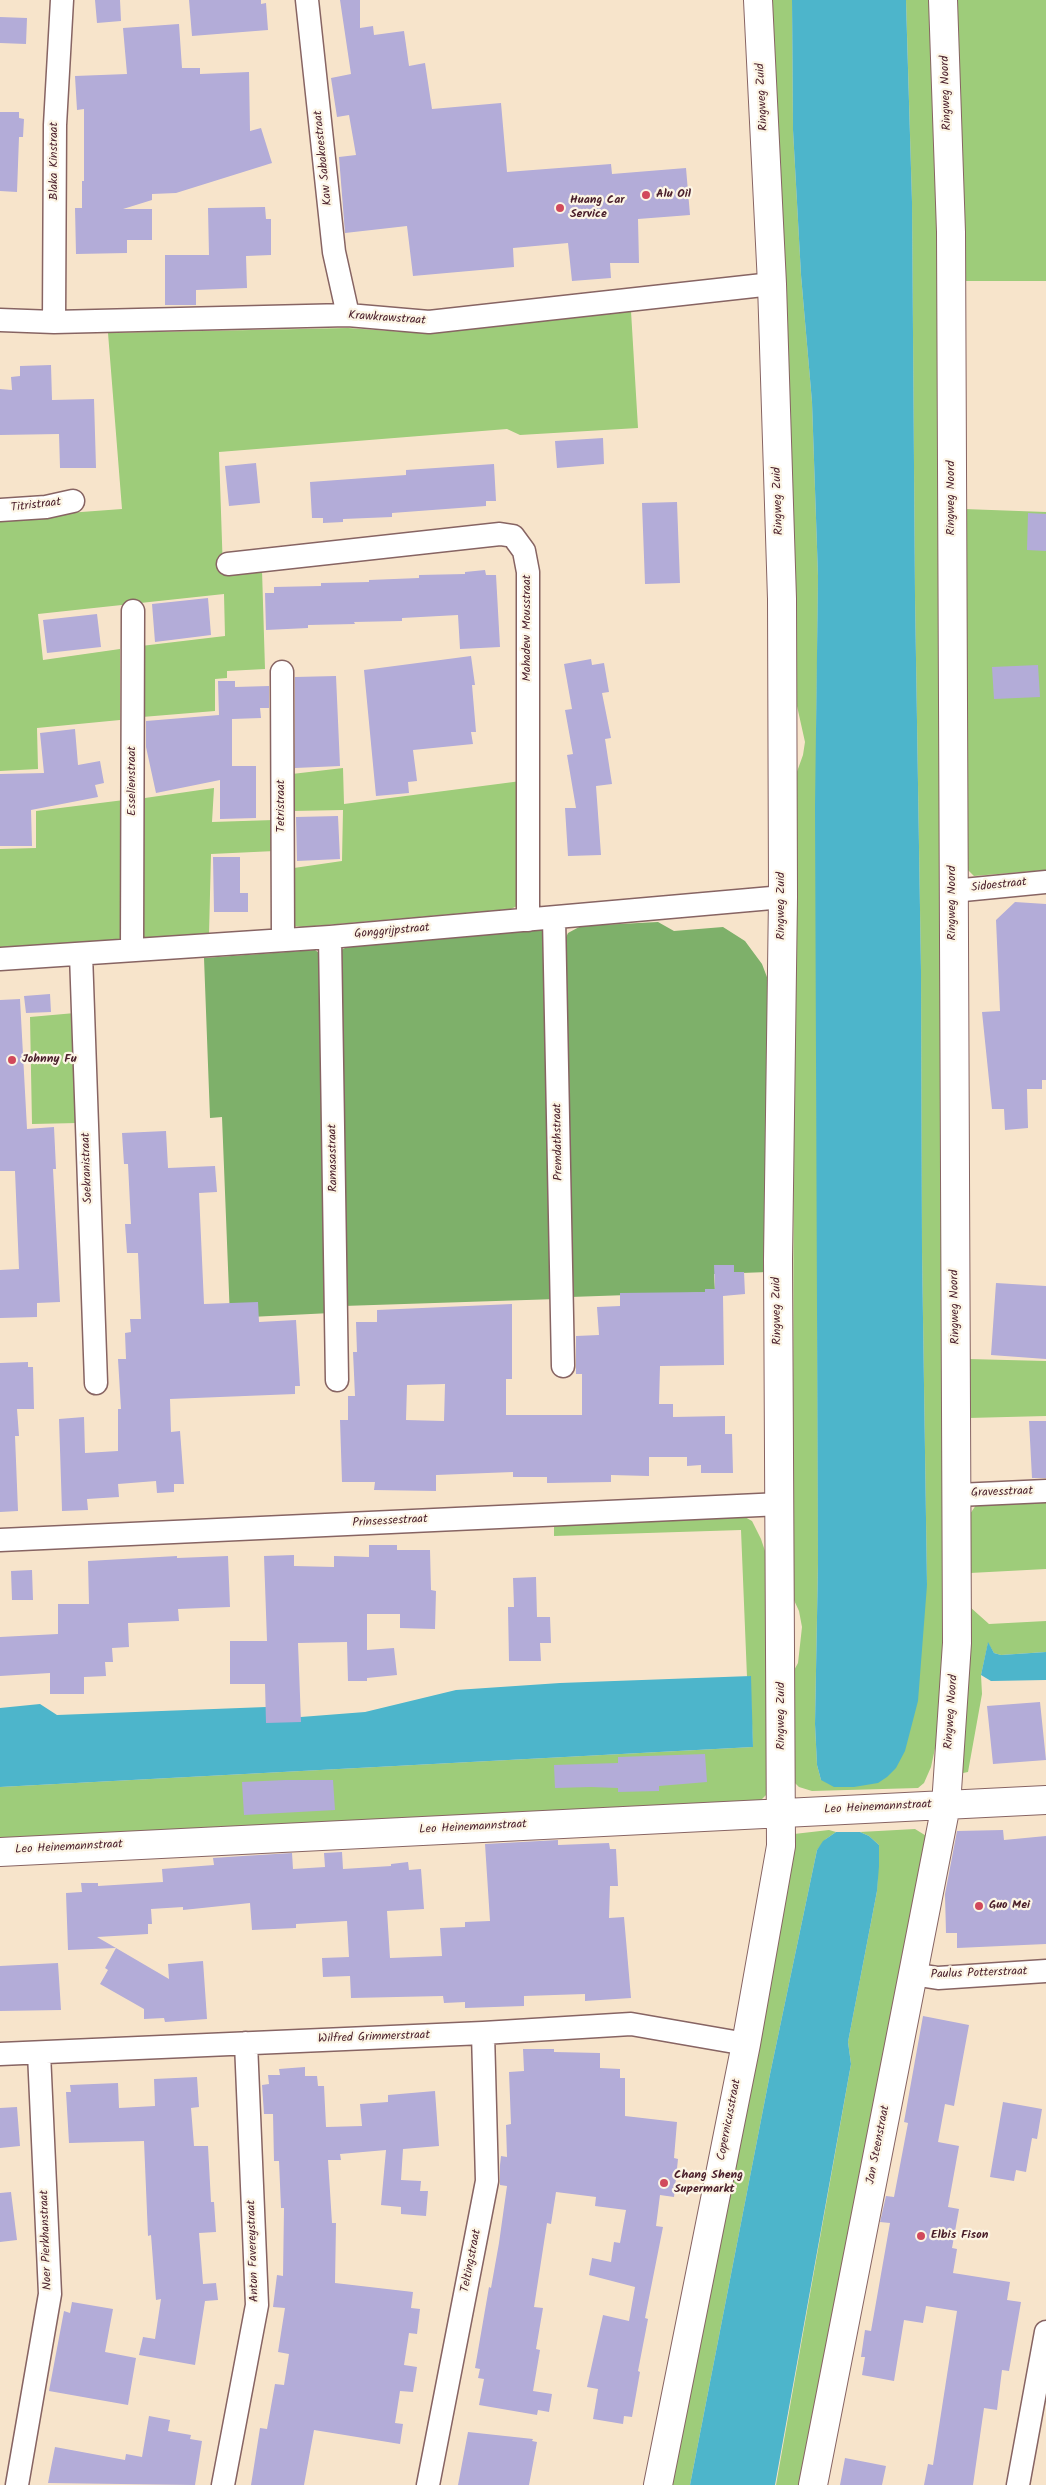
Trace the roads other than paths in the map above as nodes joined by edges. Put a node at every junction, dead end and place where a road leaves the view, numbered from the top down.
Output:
1 (62, 0) edge
2 (307, 0) edge
3 (758, 0) edge
4 (943, 0) edge
5 (772, 284) junction
6 (348, 315) junction
7 (0, 320) edge
8 (54, 322) junction
9 (73, 501) dead end
10 (0, 510) edge
11 (228, 564) dead end
12 (134, 611) dead end
13 (282, 672) dead end
14 (1046, 882) edge
15 (953, 891) junction
16 (783, 897) junction
17 (554, 918) junction
18 (528, 920) junction
19 (330, 937) junction
20 (283, 940) junction
21 (132, 950) junction
22 (81, 954) junction
23 (0, 959) edge
24 (563, 1366) dead end
25 (337, 1380) dead end
26 (96, 1383) dead end
27 (1046, 1491) edge
28 (958, 1495) junction
29 (781, 1504) junction
30 (0, 1540) edge
31 (1046, 1800) edge
32 (946, 1805) junction
33 (781, 1813) junction
34 (0, 1852) edge
35 (1046, 1971) edge
36 (912, 1974) junction
37 (483, 2034) junction
38 (246, 2043) junction
39 (746, 2044) junction
40 (39, 2053) junction
41 (0, 2054) edge
42 (1046, 2336) edge
43 (17, 2485) edge
44 (223, 2485) edge
45 (428, 2485) edge
46 (658, 2485) edge
47 (813, 2485) edge
48 (1018, 2485) edge

1 - 8 street, Blaka Kinstraat
2 - 6 street, Kaw Sabakoestraat
3 - 5 street, Ringweg Zuid
4 - 15 street, Ringweg Noord
5 - 6 street, Krawkrawstraat
5 - 16 street, Ringweg Zuid
6 - 8 street, Krawkrawstraat
7 - 8 street, Krawkrawstraat
9 - 10 street, Titristraat
11 - 18 street, Mahadew Mousstraat
12 - 21 street, Esselienstraat
13 - 20 street, Tetristraat
14 - 15 street, Sidoestraat
15 - 28 street, Ringweg Noord
16 - 17 street, Gonggrijpstraat
16 - 29 street, Ringweg Zuid
17 - 18 street, Gonggrijpstraat
17 - 24 street, Premdathstraat
18 - 19 street, Gonggrijpstraat
19 - 20 street, Gonggrijpstraat
19 - 25 street, Ramasastraat
20 - 21 street, Gonggrijpstraat
21 - 22 street, Gonggrijpstraat
22 - 23 street, Gonggrijpstraat
22 - 26 street, Soekranistraat
27 - 28 street, Gravesstraat
28 - 32 street, Ringweg Noord
29 - 30 street, Prinsessestraat
29 - 33 street, Ringweg Zuid
31 - 32 street, Leo Heinemannstraat
32 - 33 street, Leo Heinemannstraat
32 - 36 street, Jan Steenstraat
33 - 34 street, Leo Heinemannstraat
33 - 39 street, Copernicusstraat
35 - 36 street, Paulus Potterstraat
36 - 47 street, Jan Steenstraat
37 - 38 street, Wilfred Grimmerstraat
37 - 39 street, Wilfred Grimmerstraat
37 - 45 street, Teltingstraat
38 - 40 street, Wilfred Grimmerstraat
38 - 44 street, Anton Favereystraat
39 - 46 street, Copernicusstraat
40 - 41 street, Wilfred Grimmerstraat
40 - 43 street, Noer Pierkhanstraat
42 - 48 street

